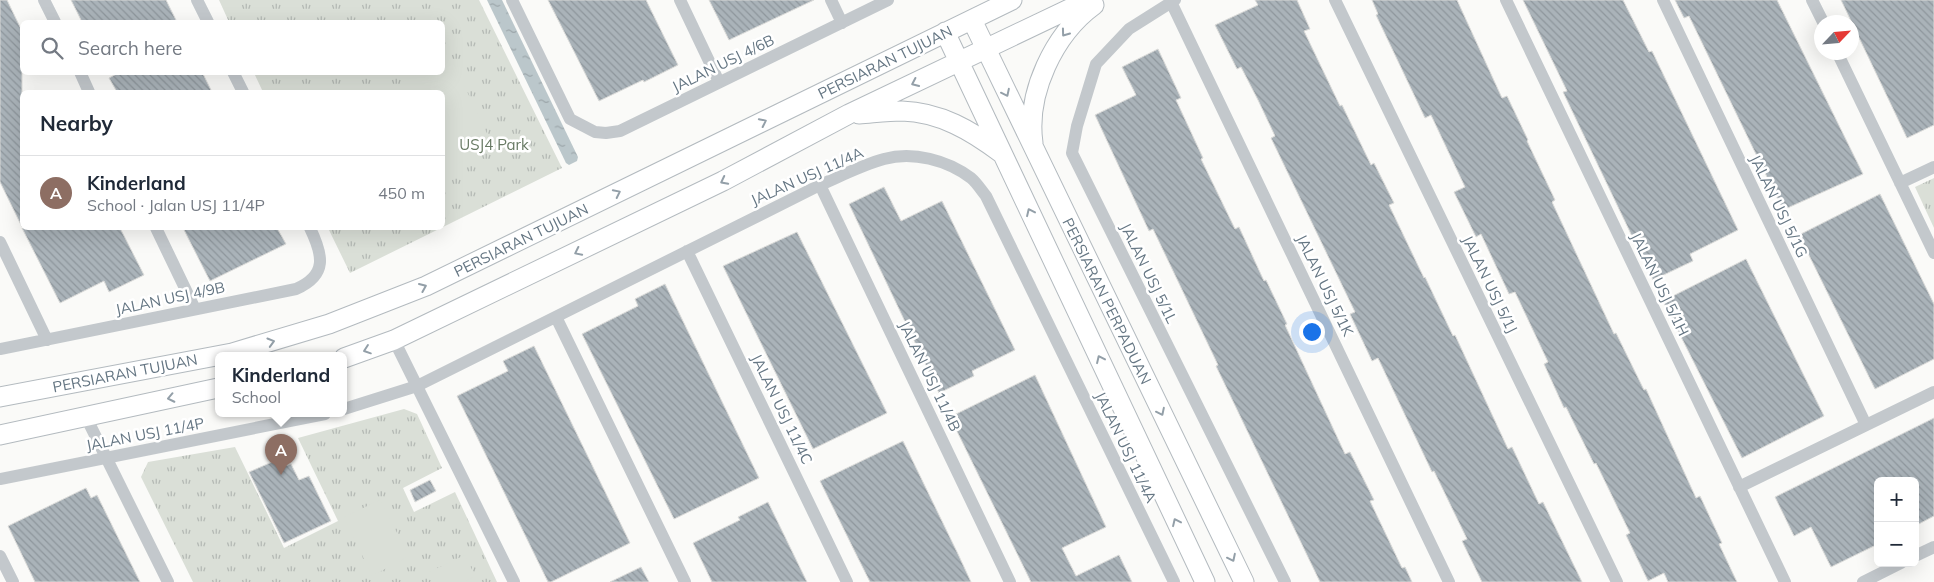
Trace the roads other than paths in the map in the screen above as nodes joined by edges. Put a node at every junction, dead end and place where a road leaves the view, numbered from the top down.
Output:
1 (44, 0) edge
2 (196, 0) edge
3 (512, 0) edge
4 (680, 0) edge
5 (831, 0) edge
6 (888, 0) edge
7 (1012, 0) edge
8 (1088, 0) edge
9 (1101, 0) edge
10 (1335, 0) edge
11 (1506, 0) edge
12 (1663, 0) edge
13 (1812, 0) edge
14 (1173, 1) edge
15 (1820, 15) edge
16 (54, 20) edge
17 (207, 20) edge
18 (972, 20) junction
19 (842, 23) junction
20 (945, 32) junction
21 (985, 49) junction
22 (1841, 60) edge
23 (959, 61) junction
24 (82, 75) edge
25 (234, 75) edge
26 (719, 82) junction
27 (89, 90) edge
28 (242, 90) edge
29 (850, 114) junction
30 (1035, 152) junction
31 (1002, 154) junction
32 (1934, 167) edge
33 (1900, 183) junction
34 (820, 184) junction
35 (157, 230) edge
36 (311, 230) edge
37 (0, 242) edge
38 (687, 251) junction
39 (1934, 253) edge
40 (195, 309) junction
41 (556, 317) junction
42 (47, 340) junction
43 (394, 340) junction
44 (0, 349) edge
45 (235, 352) edge
46 (215, 356) edge
47 (347, 357) edge
48 (417, 386) junction
49 (215, 389) edge
50 (1934, 392) edge
51 (0, 397) edge
52 (347, 408) edge
53 (86, 417) junction
54 (310, 417) edge
55 (1866, 425) junction
56 (0, 434) edge
57 (106, 458) junction
58 (0, 479) edge
59 (1740, 487) junction
60 (1934, 547) edge
61 (1919, 554) edge
62 (0, 556) edge
63 (1893, 567) edge
64 (12, 582) edge
65 (168, 582) edge
66 (514, 582) edge
67 (685, 582) edge
68 (847, 582) edge
69 (1010, 582) edge
70 (1174, 582) edge
71 (1205, 582) edge
72 (1244, 582) edge
73 (1285, 582) edge
74 (1449, 582) edge
75 (1617, 582) edge
76 (1785, 582) edge
77 (1863, 582) edge

1 - 16 street
2 - 17 street
3 - 26 street, JALAN USJ 4/6B
4 - 26 street
5 - 19 street
6 - 19 street, JALAN USJ 4/6B
7 - 18 main road, PERSIARAN TUJUAN
8 - 21 main road, PERSIARAN TUJUAN
9 -> 30 main road
10 - 75 street, JALAN USJ 5/1J
11 - 59 street, JALAN USJ 5/1H
12 - 55 street, JALAN USJ 5/1G
13 - 15 street
14 - 73 street, JALAN USJ 5/1L
14 - 74 street, JALAN USJ 5/1K
18 - 20 main road, PERSIARAN TUJUAN
18 - 21 main road, PERSIARAN PERPADUAN
19 - 26 street, JALAN USJ 4/6B
20 - 23 main road, PERSIARAN PERPADUAN
45 -> 20 main road, PERSIARAN TUJUAN
21 - 23 main road, PERSIARAN TUJUAN
21 -> 30 main road, PERSIARAN PERPADUAN
22 - 33 street
23 -> 29 main road, PERSIARAN TUJUAN
23 - 31 main road, PERSIARAN PERPADUAN
24 - 27 street
25 - 28 street
29 - 31 main road
29 -> 43 main road, PERSIARAN TUJUAN
30 -> 72 main road, PERSIARAN PERPADUAN
71 -> 31 main road, PERSIARAN PERPADUAN
32 - 33 street
33 - 39 street
34 - 38 street, JALAN USJ 11/4A
34 - 69 street, JALAN USJ 11/4B
34 - 70 street, JALAN USJ 11/4A
35 - 40 street
36 - 40 street, JALAN USJ 4/9B
37 - 42 street
38 - 41 street, JALAN USJ 11/4A
38 - 68 street, JALAN USJ 11/4C
40 - 42 street, JALAN USJ 4/9B
41 - 48 street, JALAN USJ 11/4A
41 - 67 street
42 - 44 street, JALAN USJ 4/9B
43 -> 47 main road, PERSIARAN TUJUAN
43 - 48 street
51 -> 46 main road, PERSIARAN TUJUAN
48 - 52 street
48 - 66 street
49 -> 53 main road
50 - 55 street
53 - 56 main road
53 - 57 street
54 - 57 street, JALAN USJ 11/4P
55 - 59 street
57 - 58 street, JALAN USJ 11/4P
57 - 65 street
59 - 76 street, JALAN USJ 5/1H
60 - 61 street
62 - 64 street
63 - 77 street

